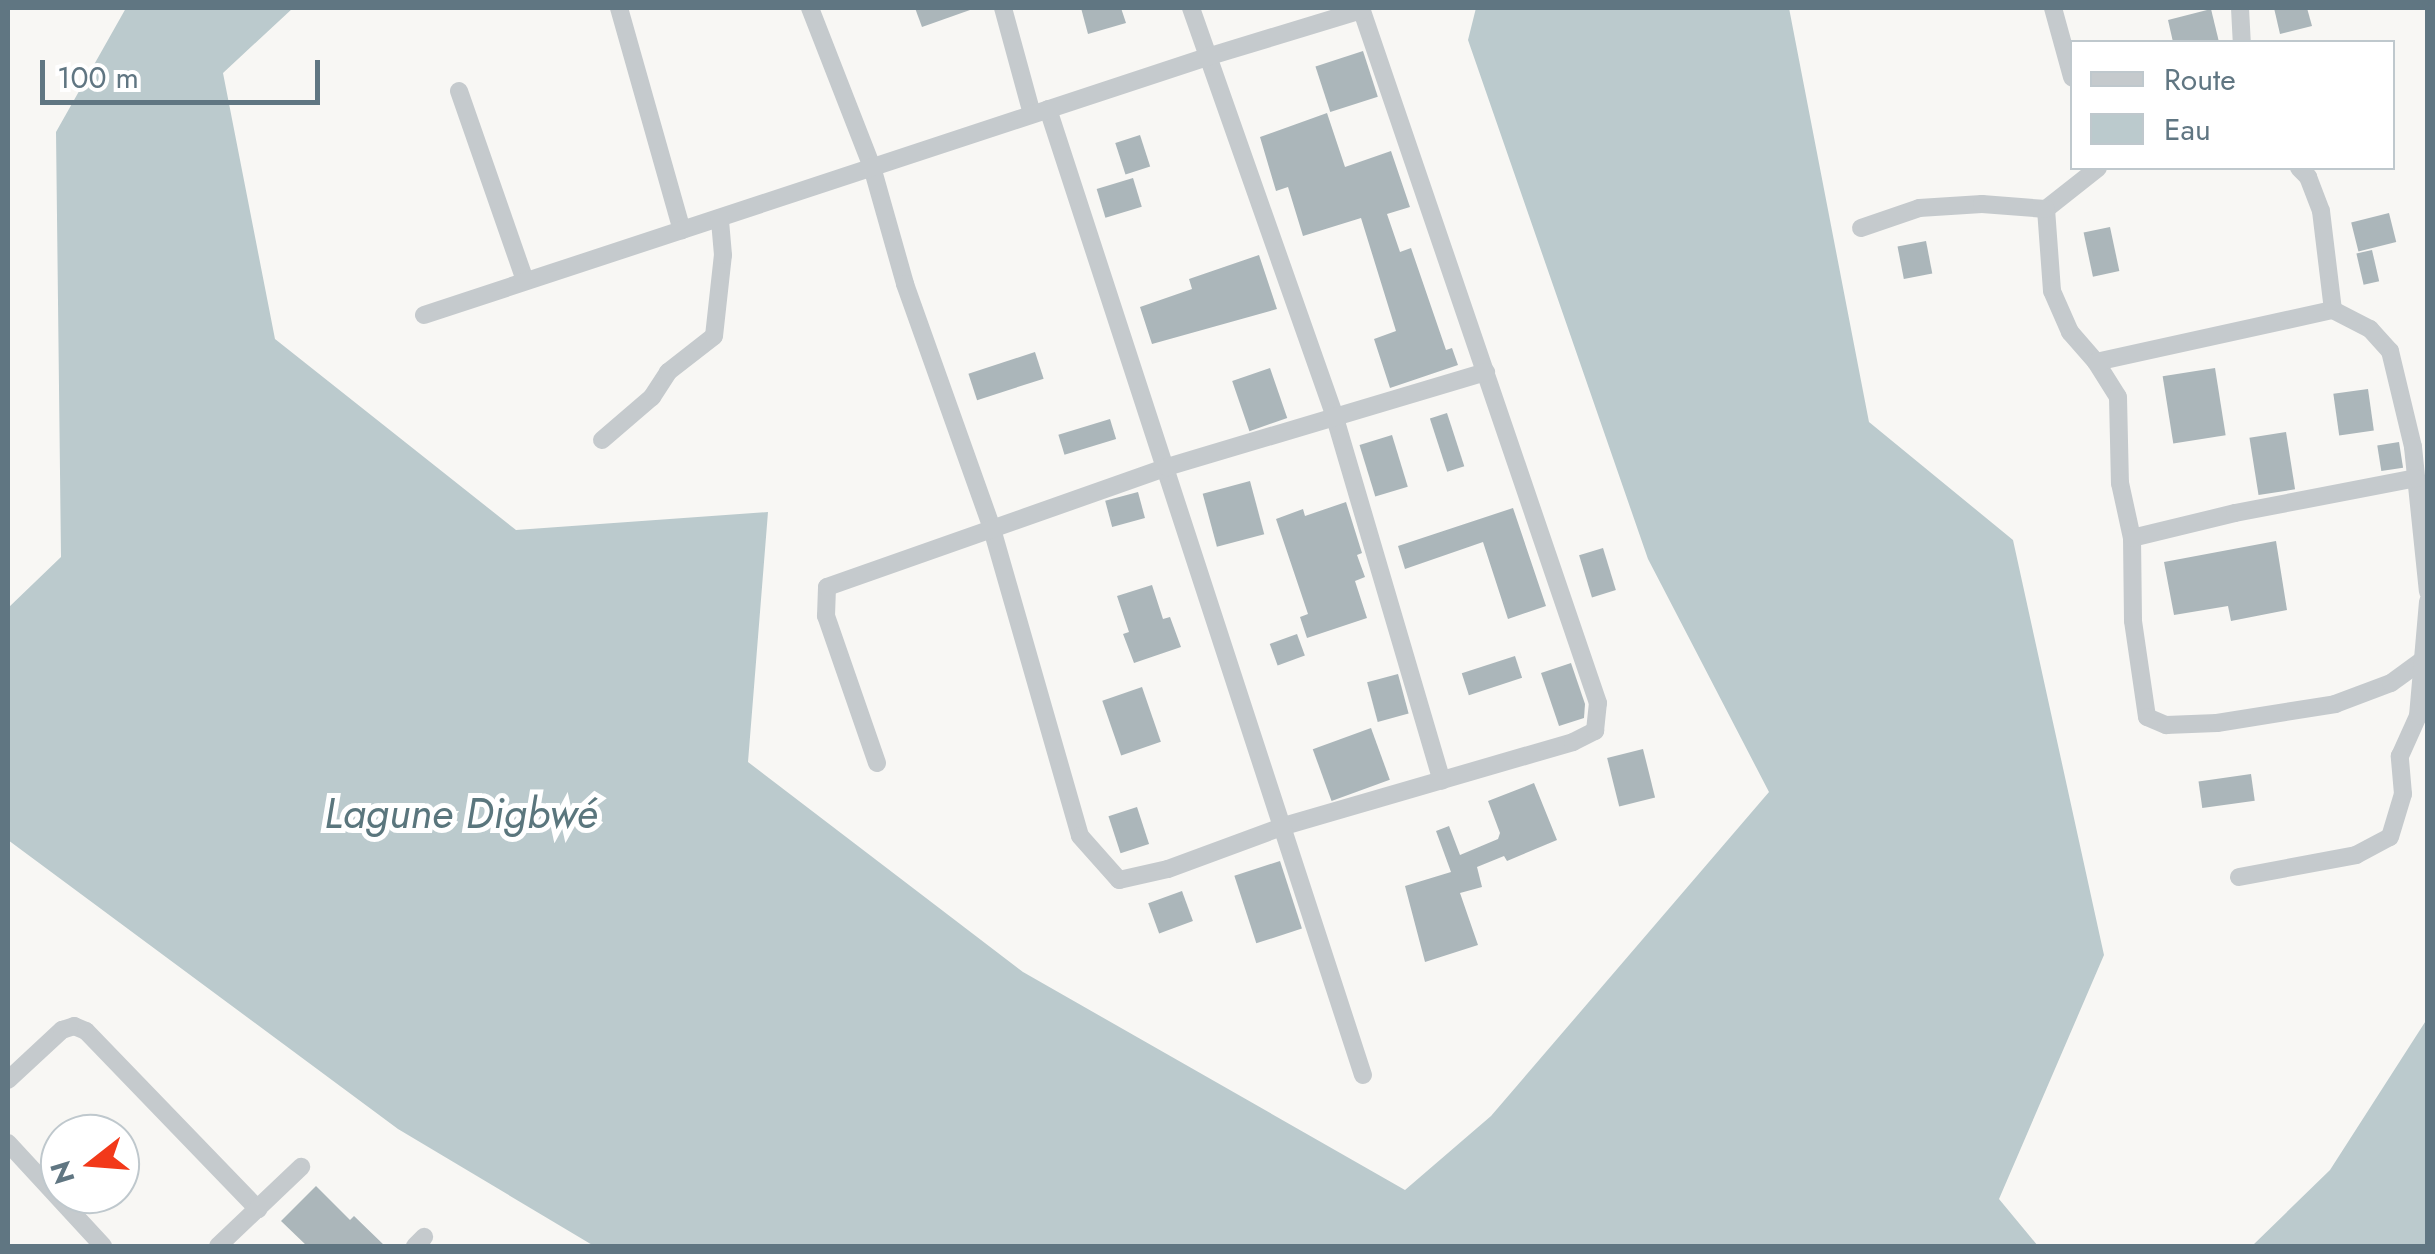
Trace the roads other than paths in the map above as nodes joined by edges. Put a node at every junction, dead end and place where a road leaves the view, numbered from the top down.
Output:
1 (619, 8) edge
2 (810, 8) edge
3 (1002, 8) edge
4 (1192, 8) edge
5 (2053, 8) edge
6 (2240, 8) edge
7 (1362, 9) edge
8 (2242, 40) edge
9 (1207, 56) junction
10 (2070, 71) edge
11 (459, 91) dead end
12 (1040, 112) junction
13 (872, 167) junction
14 (2095, 170) edge
15 (2301, 170) edge
16 (2046, 209) junction
17 (720, 218) junction
18 (1861, 228) dead end
19 (682, 230) junction
20 (525, 281) junction
21 (2333, 310) junction
22 (424, 315) dead end
23 (2096, 362) junction
24 (1486, 372) junction
25 (1336, 418) junction
26 (602, 440) dead end
27 (1166, 468) junction
28 (2416, 478) junction
29 (992, 529) junction
30 (2132, 538) junction
31 (2428, 592) edge
32 (2428, 600) edge
33 (2424, 658) junction
34 (877, 763) dead end
35 (1442, 781) junction
36 (1284, 826) junction
37 (2239, 878) dead end
38 (1363, 1075) dead end
39 (8, 1080) edge
40 (8, 1143) edge
41 (301, 1167) dead end
42 (258, 1208) junction
43 (103, 1246) edge
44 (218, 1246) edge

1 - 19 street
2 - 13 street
3 - 12 street
4 - 9 street
5 - 10 street
6 - 8 street
7 - 9 street
7 - 24 street
9 - 12 street
9 - 25 street
11 - 20 street
12 - 13 street
12 - 27 street
13 - 17 street
13 - 29 street
14 - 16 street
15 - 21 street
16 - 18 street
16 - 23 street
17 - 19 street
17 - 26 street
19 - 20 street
20 - 22 street
21 - 23 street
21 - 28 street
23 - 30 street
24 - 25 street
24 - 35 street
25 - 27 street
25 - 35 street
27 - 29 street
27 - 36 street
28 - 30 street
28 - 31 street
29 - 34 street
29 - 36 street
30 - 33 street
32 - 33 street
33 - 37 street
35 - 36 street
36 - 38 street
39 - 42 street
40 - 43 street
41 - 42 street
42 - 44 street

